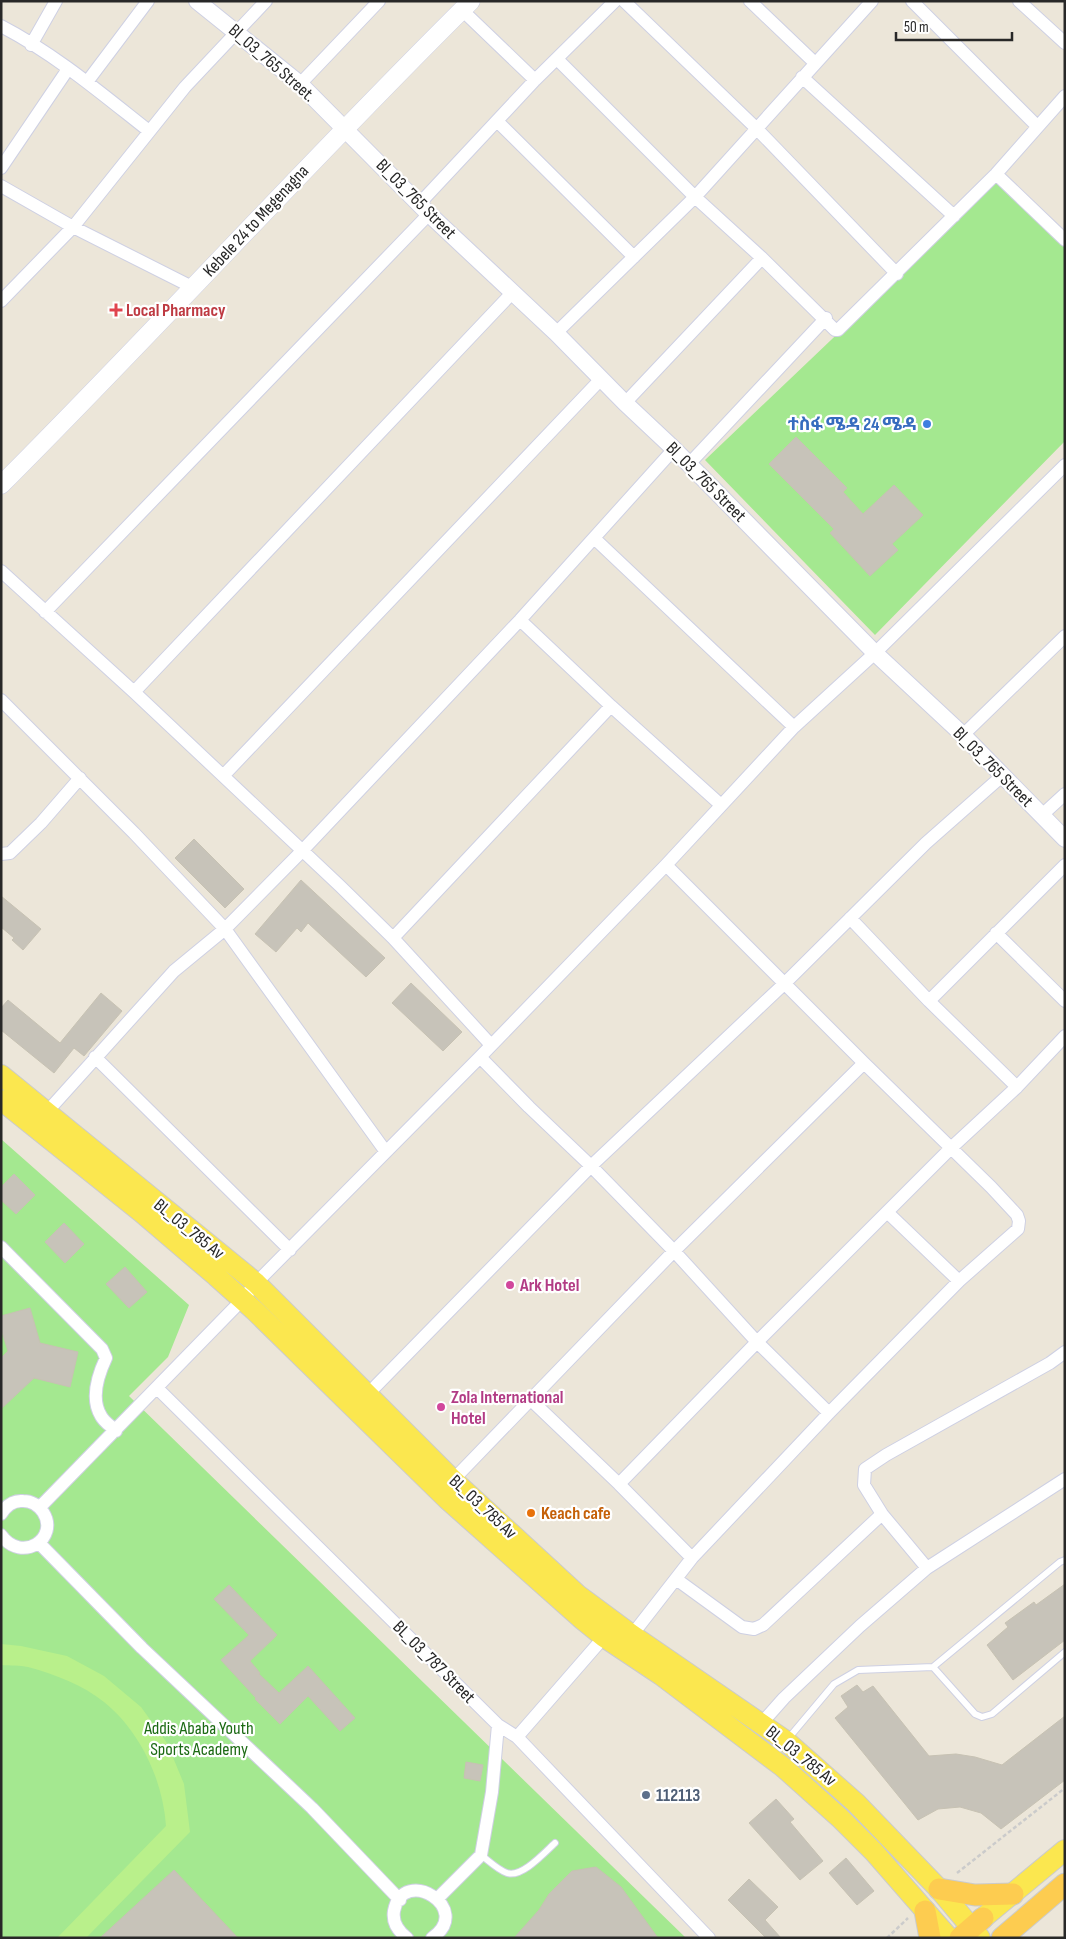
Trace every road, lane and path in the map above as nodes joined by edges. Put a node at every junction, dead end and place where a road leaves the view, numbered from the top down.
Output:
1 (56, 1) edge
2 (148, 1) edge
3 (198, 1) edge
4 (266, 1) edge
5 (379, 1) edge
6 (615, 1) edge
7 (624, 1) edge
8 (750, 1) edge
9 (872, 1) edge
10 (912, 1) edge
11 (1019, 1) edge
12 (467, 6) edge
13 (1, 26) edge
14 (237, 32) junction
15 (1065, 43) edge
16 (31, 44) junction
17 (557, 59) junction
18 (815, 63) junction
19 (68, 68) junction
20 (802, 77) junction
21 (535, 80) junction
22 (87, 82) junction
23 (300, 84) junction
24 (1065, 96) edge
25 (497, 121) junction
26 (1037, 126) junction
27 (344, 128) junction
28 (756, 128) junction
29 (149, 131) junction
30 (1, 168) edge
31 (996, 174) junction
32 (1, 186) edge
33 (694, 197) junction
34 (425, 209) junction
35 (954, 216) junction
36 (73, 227) junction
37 (1065, 240) edge
38 (634, 257) junction
39 (762, 258) junction
40 (897, 274) junction
41 (194, 288) junction
42 (513, 292) junction
43 (1, 301) edge
44 (826, 318) junction
45 (556, 333) junction
46 (601, 379) junction
47 (625, 403) junction
48 (674, 449) junction
49 (689, 464) junction
50 (1065, 465) edge
51 (1, 485) edge
52 (594, 538) junction
53 (1, 571) edge
54 (45, 612) junction
55 (520, 620) junction
56 (1065, 636) edge
57 (875, 653) junction
58 (134, 692) junction
59 (1, 700) edge
60 (611, 706) junction
61 (794, 728) junction
62 (963, 736) junction
63 (223, 776) junction
64 (1002, 776) junction
65 (80, 778) junction
66 (1065, 794) edge
67 (722, 805) junction
68 (1042, 815) junction
69 (1065, 839) edge
70 (302, 852) junction
71 (1, 854) edge
72 (1065, 864) edge
73 (666, 866) junction
74 (850, 918) junction
75 (225, 929) junction
76 (996, 933) junction
77 (393, 938) junction
78 (784, 984) junction
79 (929, 1000) junction
80 (1065, 1001) edge
81 (1065, 1036) edge
82 (491, 1045) junction
83 (95, 1057) junction
84 (480, 1057) junction
85 (864, 1063) junction
86 (1, 1075) edge
87 (1017, 1087) junction
88 (1, 1100) edge
89 (46, 1113) junction
90 (951, 1148) junction
91 (386, 1152) junction
92 (591, 1166) junction
93 (887, 1212) junction
94 (1, 1247) edge
95 (290, 1250) junction
96 (674, 1251) junction
97 (958, 1281) junction
98 (256, 1283) junction
99 (242, 1300) junction
100 (757, 1342) junction
101 (1065, 1352) edge
102 (158, 1388) junction
103 (368, 1394) junction
104 (531, 1400) junction
105 (829, 1413) junction
106 (116, 1431) junction
107 (1065, 1479) edge
108 (453, 1480) junction
109 (618, 1484) junction
110 (40, 1508) junction
111 (2, 1509) edge
112 (882, 1514) junction
113 (3, 1541) edge
114 (39, 1542) junction
115 (692, 1558) junction
116 (1065, 1560) edge
117 (927, 1568) junction
118 (676, 1579) junction
119 (632, 1635) junction
120 (604, 1637) junction
121 (1065, 1652) edge
122 (933, 1667) junction
123 (761, 1724) junction
124 (498, 1725) junction
125 (517, 1737) junction
126 (786, 1740) junction
127 (1065, 1788) edge
128 (555, 1843) dead end
129 (1065, 1850) edge
130 (482, 1855) junction
131 (965, 1866) dead end
132 (1065, 1884) edge
133 (939, 1889) junction
134 (1013, 1894) junction
135 (438, 1898) junction
136 (400, 1900) junction
137 (923, 1909) junction
138 (1029, 1914) junction
139 (974, 1930) edge
140 (402, 1937) edge
141 (432, 1938) edge
142 (709, 1938) edge
143 (887, 1938) edge
144 (930, 1938) edge
145 (949, 1938) edge
146 (1002, 1938) edge
147 (1023, 1938) edge

1 - 16 street
2 - 22 street
3 - 14 street, Bl_03_765 Street.
4 - 14 street
5 - 23 street
6 - 17 street
7 - 28 street
8 - 18 street
9 - 18 street
10 - 26 street
11 - 15 street
12 - 21 street
12 - 27 main road, Kebele 24 to Megenagna
13 - 16 street
14 - 23 street, Bl_03_765 Street.
14 - 29 street
16 - 19 street
17 - 21 street
17 - 33 street
18 - 20 street
19 - 22 street
19 - 30 street
20 - 28 street
20 - 35 street
21 - 25 street
22 - 29 street
23 - 27 street, Bl_03_765 Street.
24 - 26 street
25 - 34 street
25 - 38 street
26 - 31 street
27 - 34 street, Bl_03_765 Street
27 - 41 main road, Kebele 24 to Megenagna
28 - 33 street
28 - 40 street
29 - 36 street
31 - 35 street
31 - 37 street
32 - 36 street
33 - 38 street
33 - 39 street
34 - 42 street, Bl_03_765 Street
34 - 54 street
35 - 40 street
36 - 41 street
36 - 43 street
38 - 45 street
39 - 44 street
39 - 47 street
40 - 44 street
41 - 51 main road, Kebele 24 to Megenagna
42 - 45 street, Bl_03_765 Street
42 - 58 street
44 - 49 street
45 - 46 street, Bl_03_765 Street
46 - 47 street, Bl_03_765 Street
46 - 63 street
47 - 48 street, Bl_03_765 Street
48 - 49 street, Bl_03_765 Street
48 - 52 street
49 - 57 street, Bl_03_765 Street
50 - 57 street
52 - 55 street
52 - 61 street
53 - 54 street
54 - 58 street
55 - 60 street
55 - 70 street
56 - 62 street
57 - 61 street
57 - 62 street, Bl_03_765 Street
58 - 63 street
59 - 65 street
60 - 67 street
60 - 77 street
61 - 67 street
62 - 64 street, Bl_03_765 Street
63 - 70 street
64 - 68 street, Bl_03_765 Street
64 - 74 street
65 - 71 street
65 - 75 street
66 - 68 street
67 - 73 street
68 - 69 street, Bl_03_765 Street
70 - 75 street
70 - 77 street
72 - 76 street
73 - 78 street
73 - 82 street
74 - 78 street
74 - 79 street
75 - 83 street
75 - 91 street
76 - 79 street
76 - 80 street
77 - 82 street
78 - 85 street
78 - 92 street
79 - 87 street
81 - 87 street
82 - 84 street
83 - 89 street
83 - 95 street
84 - 91 street
84 - 92 street
85 - 90 street
85 - 96 street
86 - 89 main road, BL_03_785 Av
87 - 90 street
88 - 99 main road, BL_03_785 Av
89 - 98 main road, BL_03_785 Av
90 - 93 street
90 - 97 street
91 - 95 street
92 - 96 street
92 - 103 street
93 - 97 street
93 - 100 street
94 - 106 street
95 - 98 street
96 - 100 street
96 - 104 street
97 - 105 street
98 - 99 street
98 - 103 main road, BL_03_785 Av
99 - 102 street
99 - 120 main road, BL_03_785 Av
100 - 105 street
100 - 109 street
101 - 112 street
102 - 106 street
102 - 124 street, BL_03_787 Street
103 - 108 main road, BL_03_785 Av
104 - 108 street
104 - 109 street
105 - 115 street
106 - 110 street
107 - 117 street
108 - 119 main road, BL_03_785 Av
109 - 115 street
110 - 111 street
110 - 114 street
112 - 117 street
112 - 118 street
113 - 114 street
114 - 136 street
115 - 118 street
116 - 122 lane
117 - 123 street
118 - 119 street
119 - 123 main road, BL_03_785 Av
120 - 125 street
120 - 137 main road, BL_03_785 Av
121 - 122 lane
122 - 126 lane
123 - 126 main road, BL_03_785 Av
124 - 125 street, BL_03_787 Street
124 - 130 street
125 - 142 street, BL_03_787 Street
126 - 133 main road, BL_03_785 Av
127 - 131 path
128 - 130 lane
129 - 134 main road
130 - 135 street
132 - 138 highway
133 - 134 highway
133 - 139 main road, BL_03_785 Av
134 - 139 main road
135 - 136 street
135 - 141 street
136 - 140 street
137 - 143 path
137 - 144 highway
137 - 145 main road, BL_03_785 Av
138 - 146 highway
138 - 147 highway

